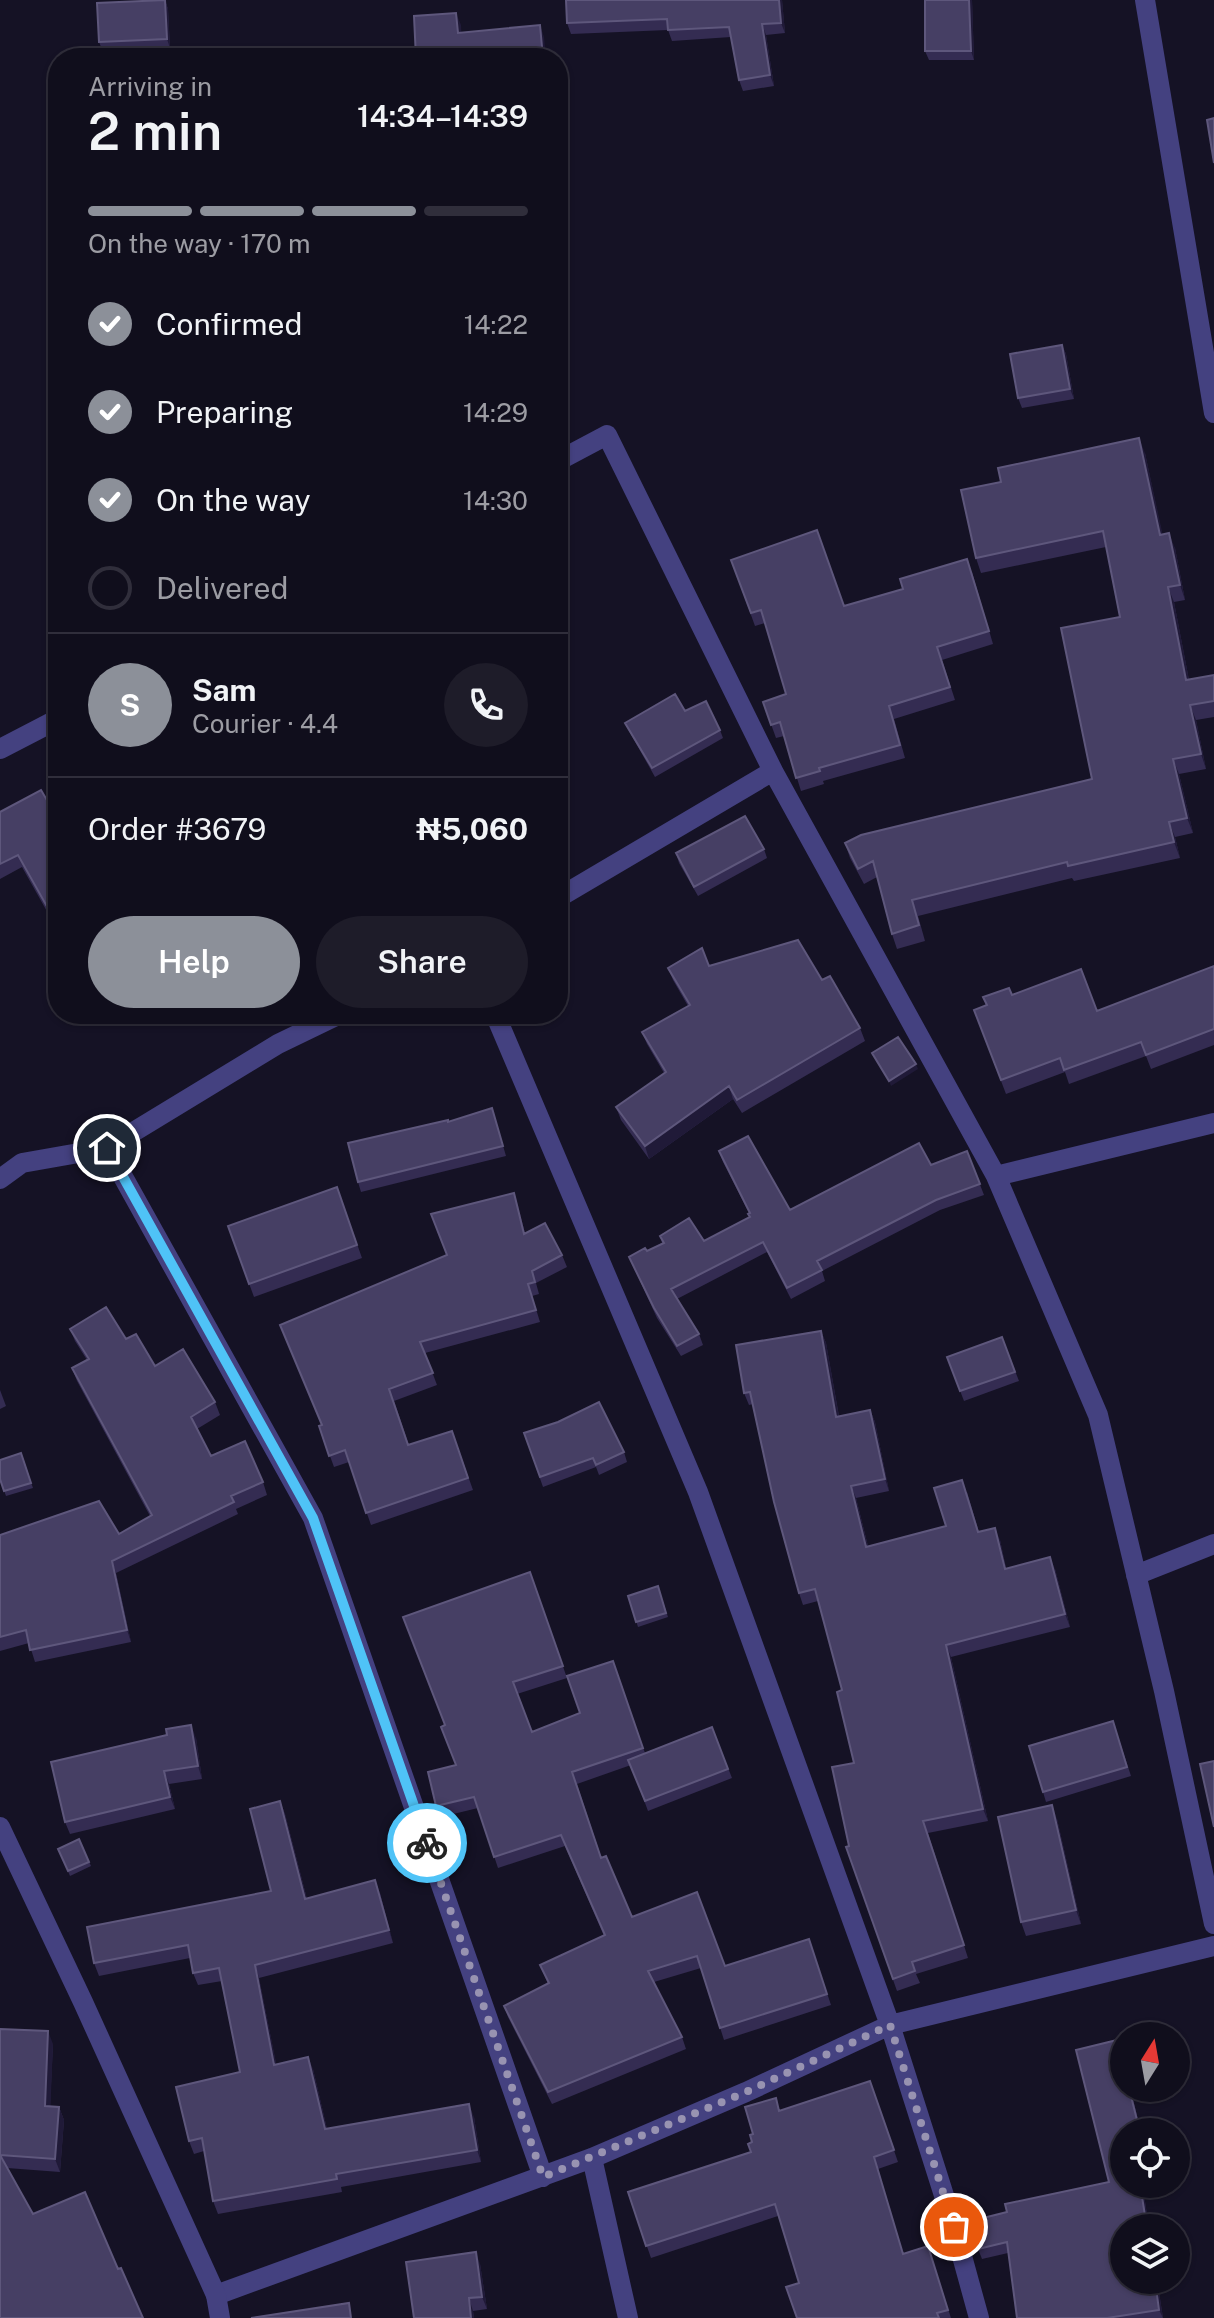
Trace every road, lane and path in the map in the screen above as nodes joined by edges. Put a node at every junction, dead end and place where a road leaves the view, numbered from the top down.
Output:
1 (1145, 0) edge
2 (1214, 413) edge
3 (568, 456) edge
4 (48, 724) edge
5 (0, 749) edge
6 (773, 771) junction
7 (568, 892) edge
8 (319, 1024) edge
9 (499, 1024) edge
10 (1214, 1123) edge
11 (107, 1148) junction
12 (996, 1176) junction
13 (0, 1179) edge
14 (1214, 1544) edge
15 (1136, 1575) junction
16 (0, 1827) edge
17 (1214, 1924) edge
18 (1214, 1946) edge
19 (890, 2025) junction
20 (592, 2158) junction
21 (543, 2177) junction
22 (216, 2295) junction
23 (220, 2318) edge
24 (628, 2318) edge
25 (979, 2318) edge

1 - 2 street
3 - 6 street
4 - 5 street
6 - 7 street
6 - 12 street
8 - 11 street
9 - 19 street
10 - 12 street
11 - 13 street
11 - 21 street
12 - 15 street
14 - 15 street
15 - 17 street
16 - 22 street
18 - 19 street
19 - 20 street
19 - 25 street
20 - 21 street
20 - 24 street
21 - 22 street
22 - 23 street

